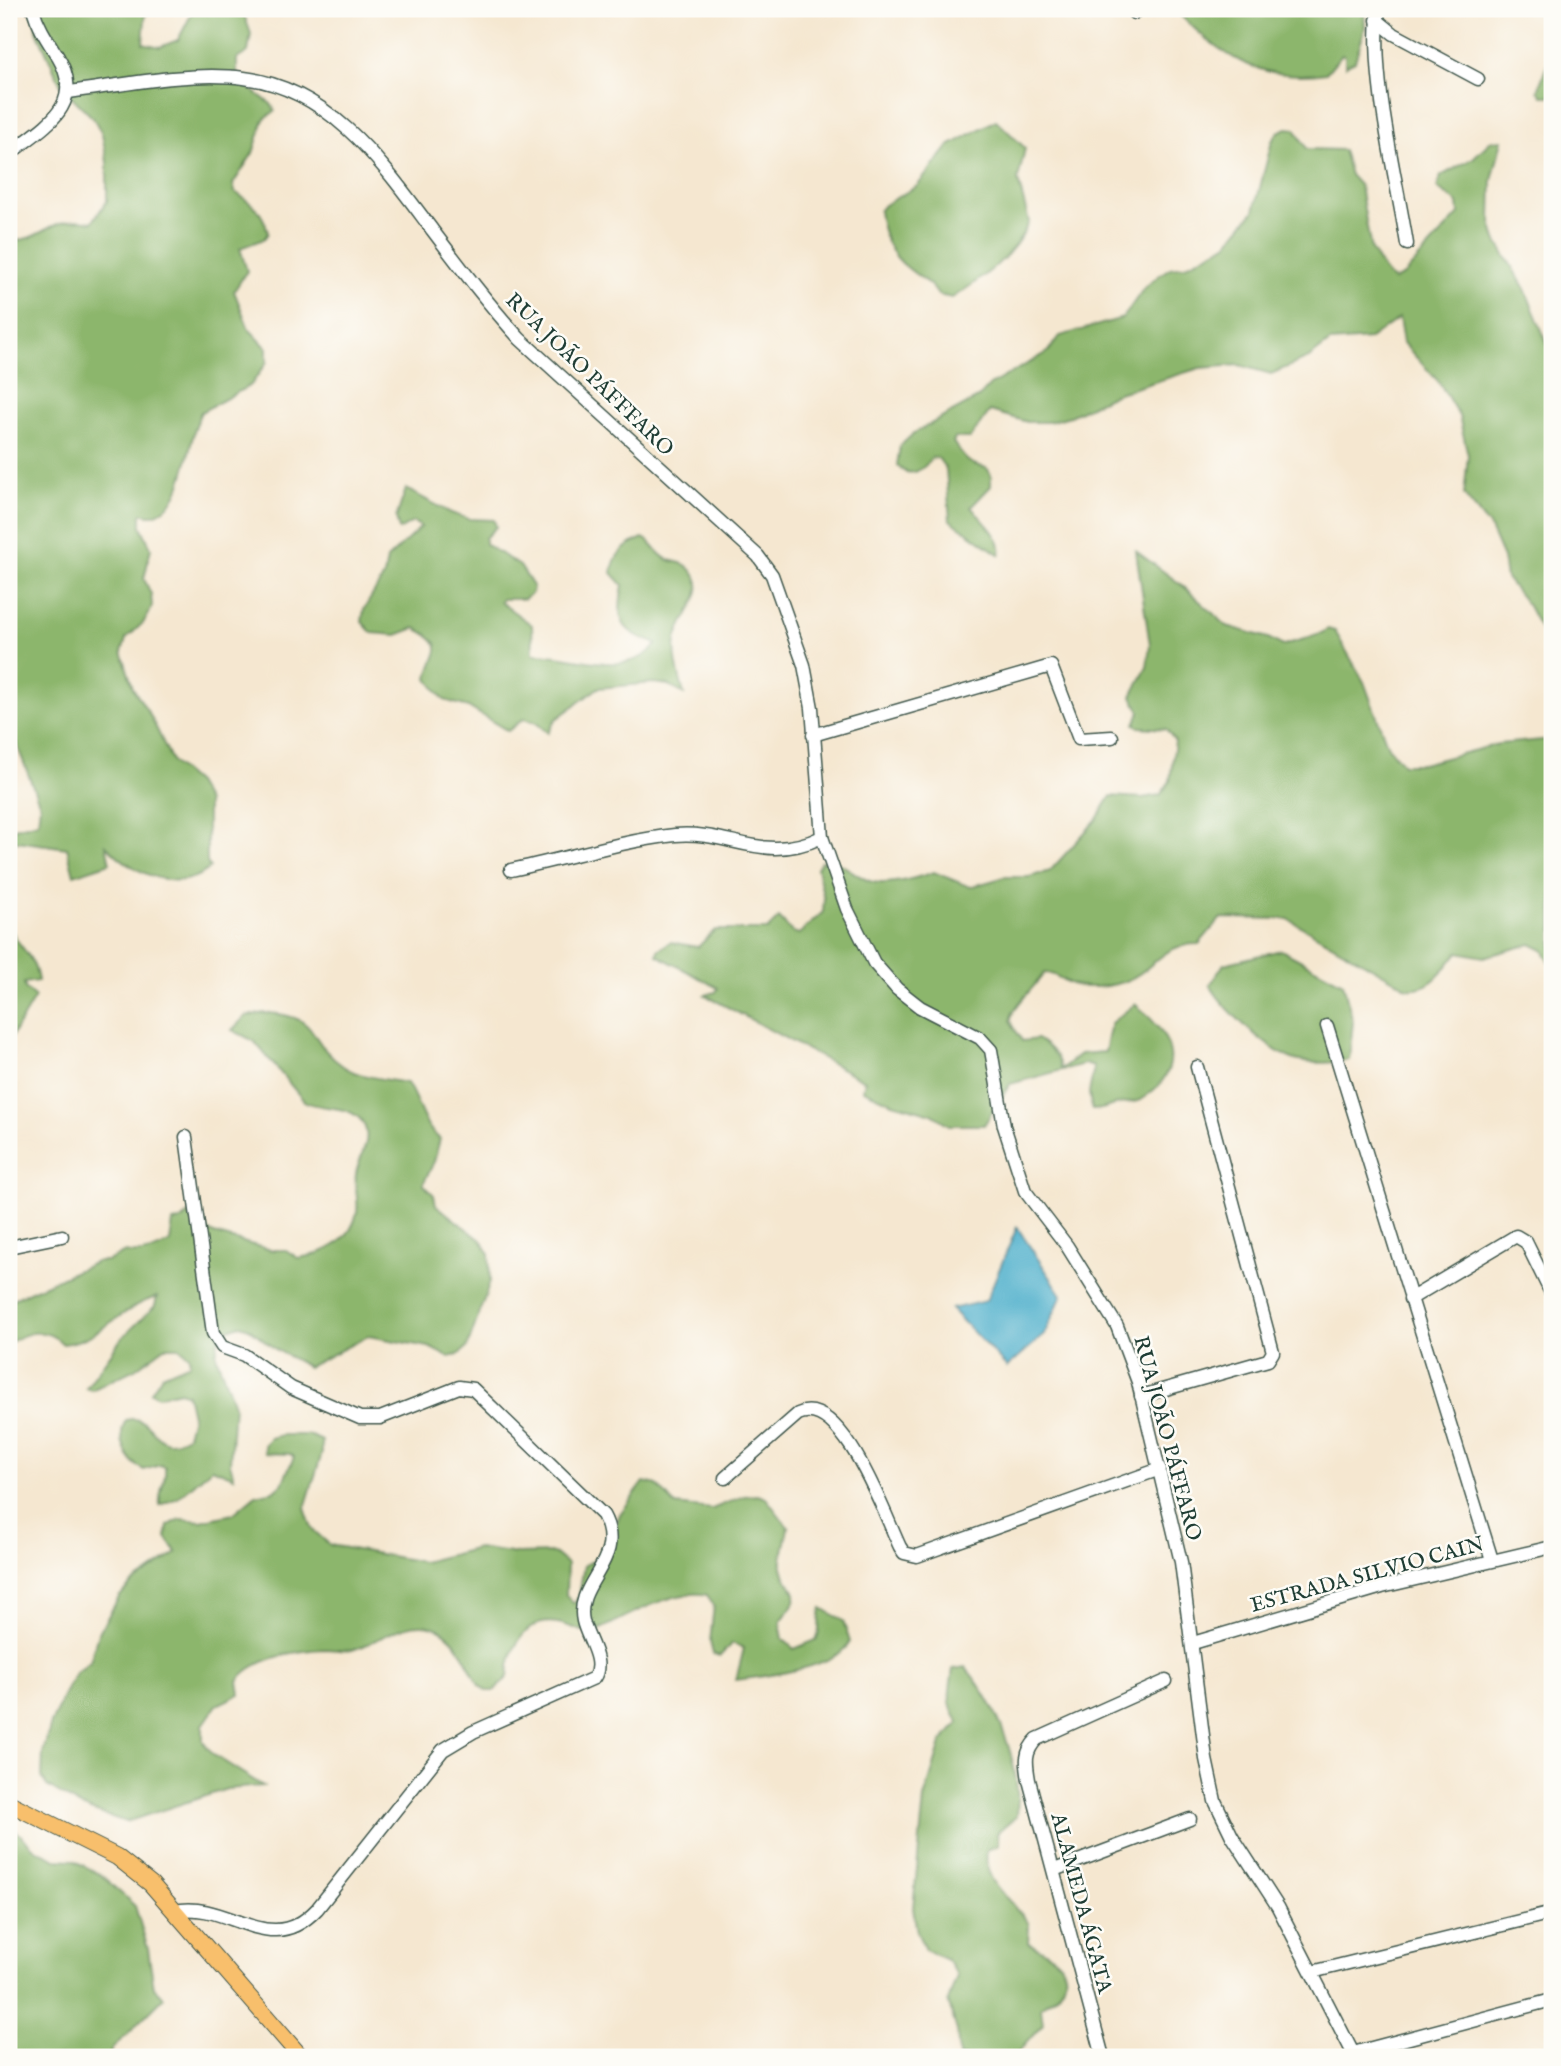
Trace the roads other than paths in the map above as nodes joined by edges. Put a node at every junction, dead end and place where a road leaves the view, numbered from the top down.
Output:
1 (33, 9) edge
2 (1378, 15) edge
3 (1478, 79) dead end
4 (69, 92) junction
5 (9, 155) edge
6 (1407, 244) dead end
7 (813, 735) junction
8 (1112, 737) dead end
9 (822, 837) junction
10 (827, 853) joint
11 (511, 870) dead end
12 (1327, 1026) dead end
13 (1197, 1068) dead end
14 (186, 1137) dead end
15 (62, 1236) dead end
16 (9, 1247) edge
17 (1552, 1295) edge
18 (1410, 1299) junction
19 (1141, 1396) junction
20 (1160, 1469) junction
21 (725, 1478) dead end
22 (1552, 1547) edge
23 (1492, 1560) junction
24 (1193, 1643) junction
25 (1166, 1681) dead end
26 (9, 1802) edge
27 (1190, 1819) dead end
28 (1054, 1870) junction
29 (174, 1911) junction
30 (1552, 1913) edge
31 (1312, 1972) junction
32 (1552, 2000) edge
33 (1354, 2055) edge
34 (301, 2057) edge
35 (1103, 2057) edge

1 - 4 street
2 - 3 street
2 - 6 street
4 - 5 street
4 - 7 street, RUA JOÃO PÁFFFARO
7 - 8 street
7 - 9 street, RUA JOÃO PÁFFFARO
9 - 10 street, RUA JOÃO PÁFFFARO
9 - 11 street
10 - 19 street, RUA JOÃO PÁFFARO
12 - 18 street
13 - 19 street
14 - 29 street
15 - 16 street
17 - 18 street
18 - 23 street
19 - 20 street, RUA JOÃO PÁFFARO
20 - 21 street
20 - 24 street, RUA JOÃO PÁFFARO
22 - 23 street, ESTRADA SILVIO CAIN
23 - 24 street, ESTRADA SILVIO CAIN
24 - 31 street, RUA JOÃO PÁFFARO
25 - 28 street, ALAMEDA ÁGATA
26 - 29 main road
27 - 28 street
28 - 35 street, ALAMEDA ÁGATA
29 - 34 main road
30 - 31 street
31 - 33 street, RUA JOÃO PÁFFARO
32 - 33 street

